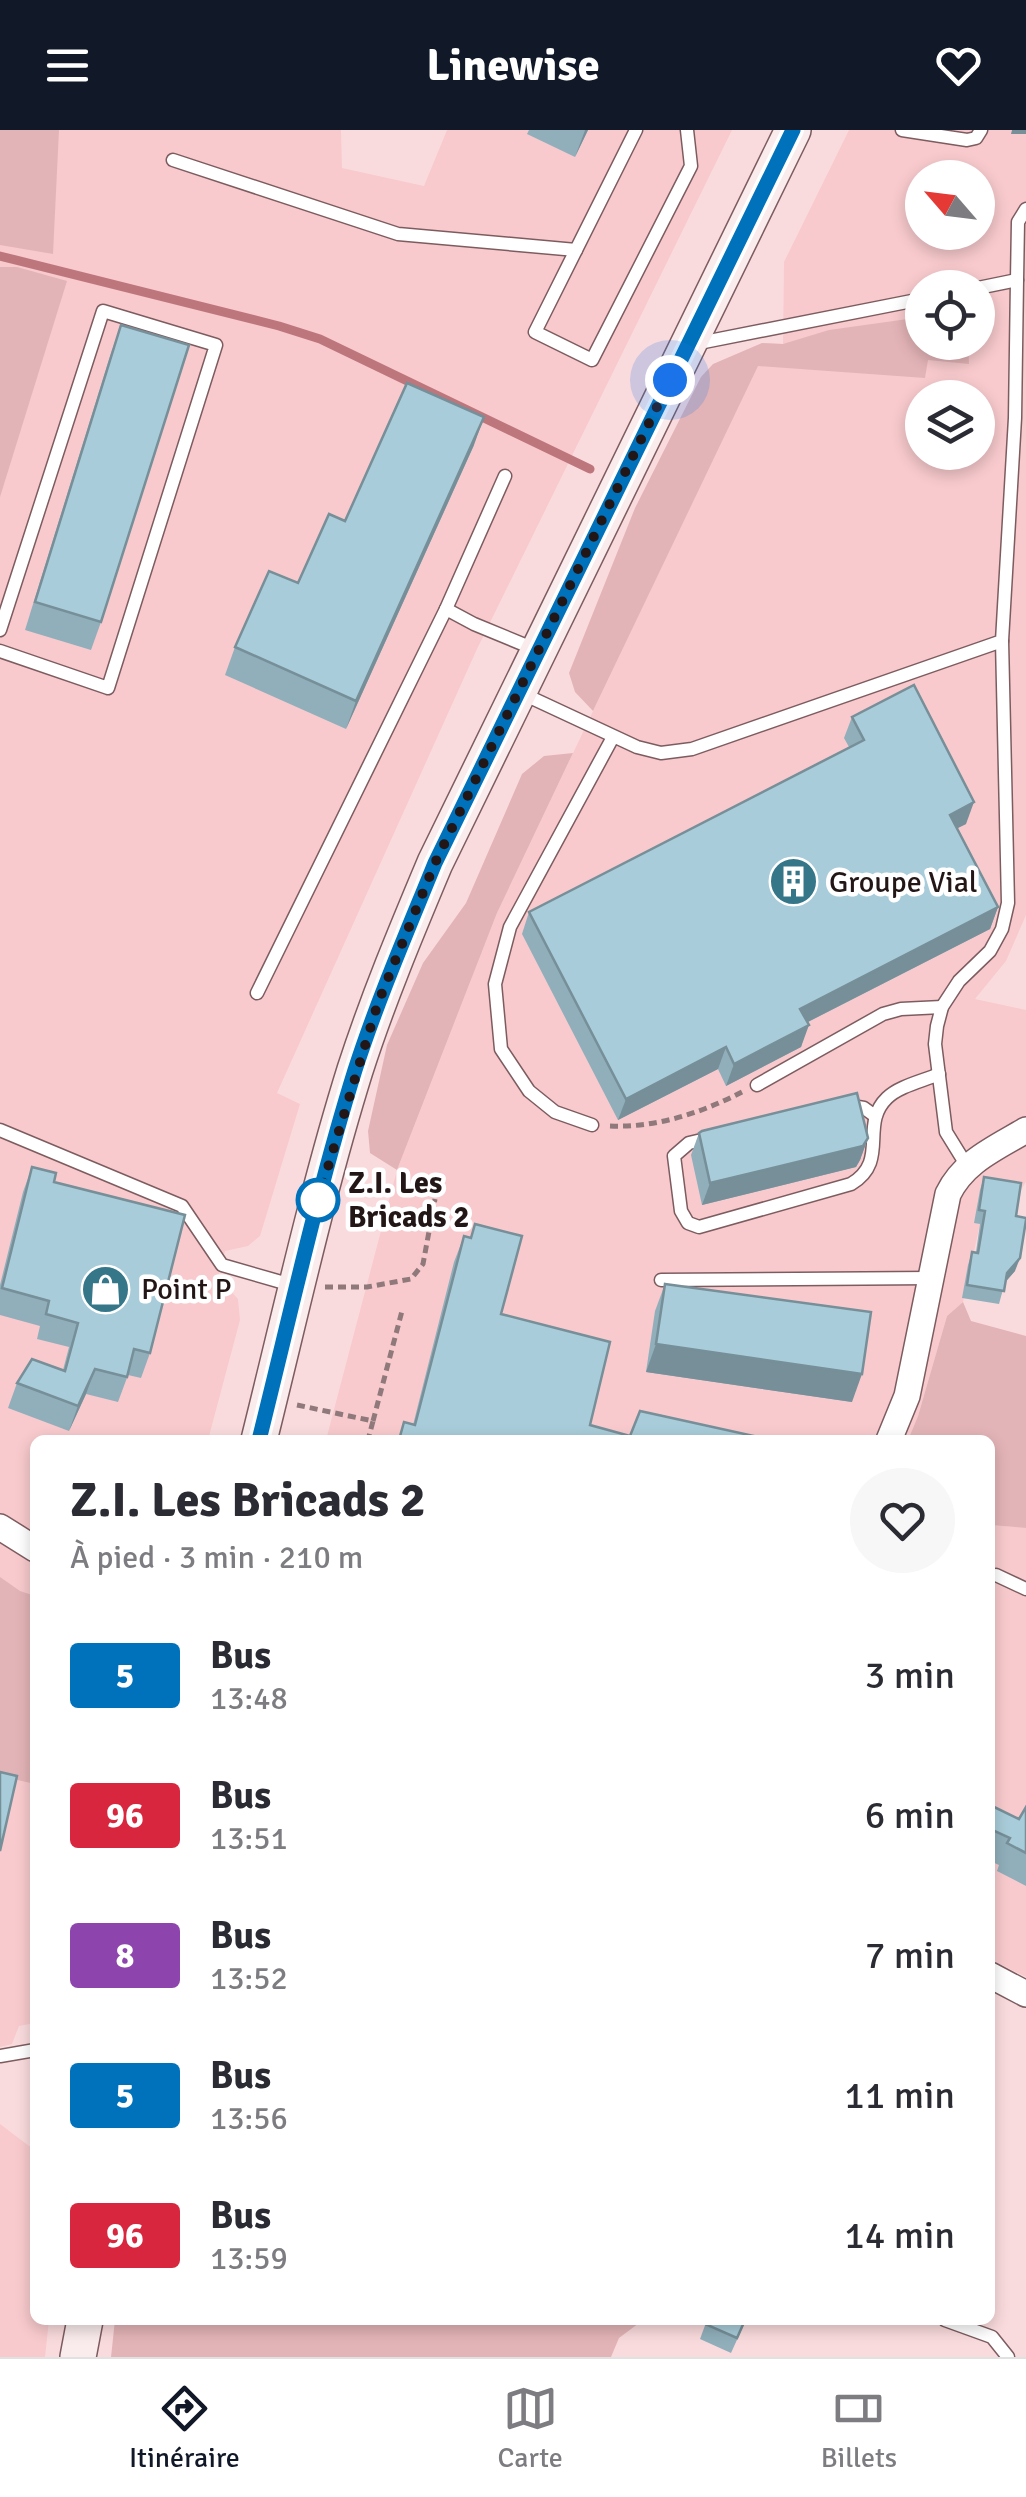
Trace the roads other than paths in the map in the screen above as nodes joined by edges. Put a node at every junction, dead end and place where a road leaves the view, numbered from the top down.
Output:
1 (636, 130) edge
2 (688, 130) edge
3 (793, 130) edge
4 (902, 130) edge
5 (980, 130) edge
6 (173, 160) dead end
7 (1026, 209) edge
8 (576, 250) junction
9 (1016, 280) junction
10 (995, 284) edge
11 (905, 302) edge
12 (687, 346) junction
13 (1021, 375) edge
14 (505, 476) dead end
15 (446, 609) junction
16 (0, 630) edge
17 (1002, 642) junction
18 (0, 652) edge
19 (539, 652) junction
20 (519, 692) junction
21 (612, 737) junction
22 (258, 994) dead end
23 (942, 1008) junction
24 (939, 1074) junction
25 (757, 1085) road end
26 (833, 1108) edge
27 (875, 1116) junction
28 (592, 1125) road end
29 (0, 1130) edge
30 (1026, 1130) edge
31 (725, 1134) edge
32 (967, 1166) junction
33 (932, 1278) junction
34 (661, 1280) dead end
35 (297, 1287) junction
36 (260, 1435) edge
37 (892, 1435) edge
38 (0, 1527) edge
39 (30, 1546) edge
40 (996, 1575) dead end
41 (1026, 1589) edge
42 (995, 1978) edge
43 (1026, 1994) edge
44 (30, 2051) edge
45 (0, 2056) edge
46 (959, 2325) edge
47 (1008, 2357) edge

1 - 8 lane
2 - 8 lane
3 - 12 main road
4 - 5 lane
6 - 8 lane
7 - 9 lane
9 - 10 lane
9 - 13 lane
11 - 12 lane
12 - 19 main road
13 - 17 lane
14 - 15 lane
15 - 19 lane
15 - 22 lane
16 - 18 lane
17 - 21 lane
17 - 23 lane
19 - 20 main road
20 - 21 lane
20 - 35 main road
21 - 28 lane
23 - 24 lane
23 - 25 lane
24 - 27 lane
24 - 32 lane
26 - 27 lane
27 - 31 lane
29 - 35 lane
30 - 32 street
32 - 33 street
33 - 34 lane
33 - 37 street
35 - 36 main road
38 - 39 street
40 - 41 lane
42 - 43 street
44 - 45 lane
46 - 47 lane

